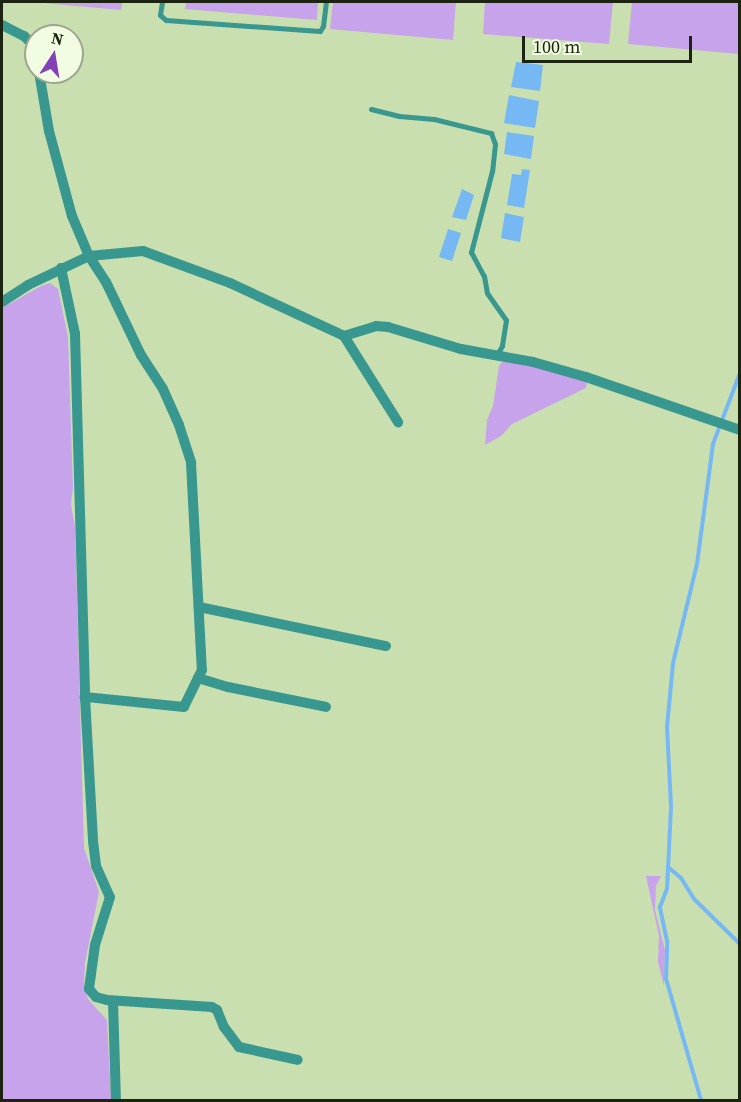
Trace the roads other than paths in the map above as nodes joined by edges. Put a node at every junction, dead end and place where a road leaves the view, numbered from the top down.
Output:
1 (162, 2) edge
2 (326, 2) edge
3 (2, 26) edge
4 (24, 36) edge
5 (41, 84) edge
6 (371, 109) dead end
7 (89, 256) junction
8 (61, 268) junction
9 (2, 302) edge
10 (344, 336) junction
11 (496, 356) junction
12 (398, 422) dead end
13 (740, 430) edge
14 (199, 607) junction
15 (386, 646) dead end
16 (198, 678) junction
17 (85, 697) junction
18 (326, 707) dead end
19 (113, 1001) junction
20 (298, 1060) dead end
21 (116, 1101) edge

1 - 2 lane
3 - 4 street
5 - 7 street
6 - 11 lane
7 - 8 street
7 - 10 street
7 - 14 street
8 - 9 street
8 - 17 street
10 - 11 street
10 - 12 street
11 - 13 street
14 - 15 street
14 - 16 street
16 - 17 street
16 - 18 street
17 - 19 street
19 - 20 street
19 - 21 street

